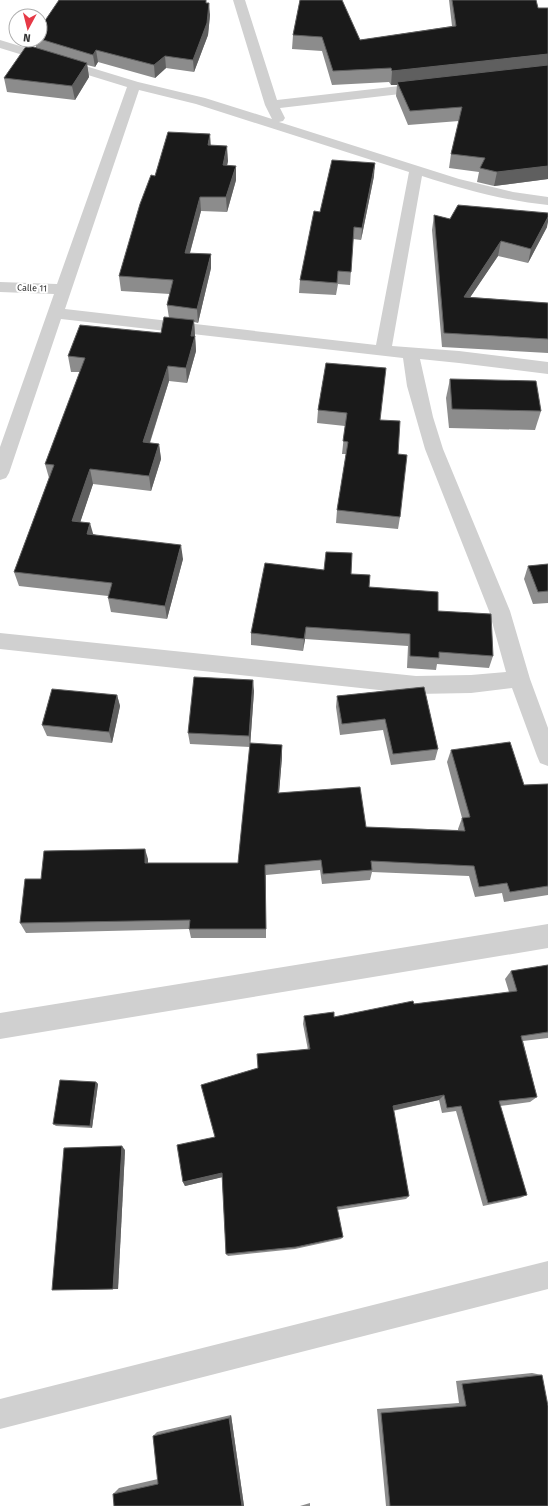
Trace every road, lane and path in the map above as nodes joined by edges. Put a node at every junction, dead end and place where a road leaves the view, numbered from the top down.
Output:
1 (239, 0) edge
2 (0, 44) edge
3 (134, 85) junction
4 (438, 86) edge
5 (272, 105) junction
6 (282, 128) junction
7 (416, 170) junction
8 (548, 201) edge
9 (0, 287) edge
10 (64, 289) junction
11 (56, 313) junction
12 (383, 351) junction
13 (410, 353) junction
14 (548, 368) edge
15 (0, 473) edge
16 (0, 641) edge
17 (519, 679) junction
18 (548, 756) edge
19 (548, 936) edge
20 (0, 1026) edge
21 (548, 1276) edge
22 (0, 1414) edge

1 - 5 street
2 - 3 street
3 - 6 street
3 - 10 street
4 - 5 street
5 - 6 street
6 - 7 street
7 - 8 street
7 - 12 street
9 - 10 street, Calle 11
10 - 11 street
11 - 12 street
11 - 15 street
12 - 13 street
13 - 14 street
13 - 17 street
16 - 17 street
17 - 18 street
19 - 20 street
21 - 22 street

